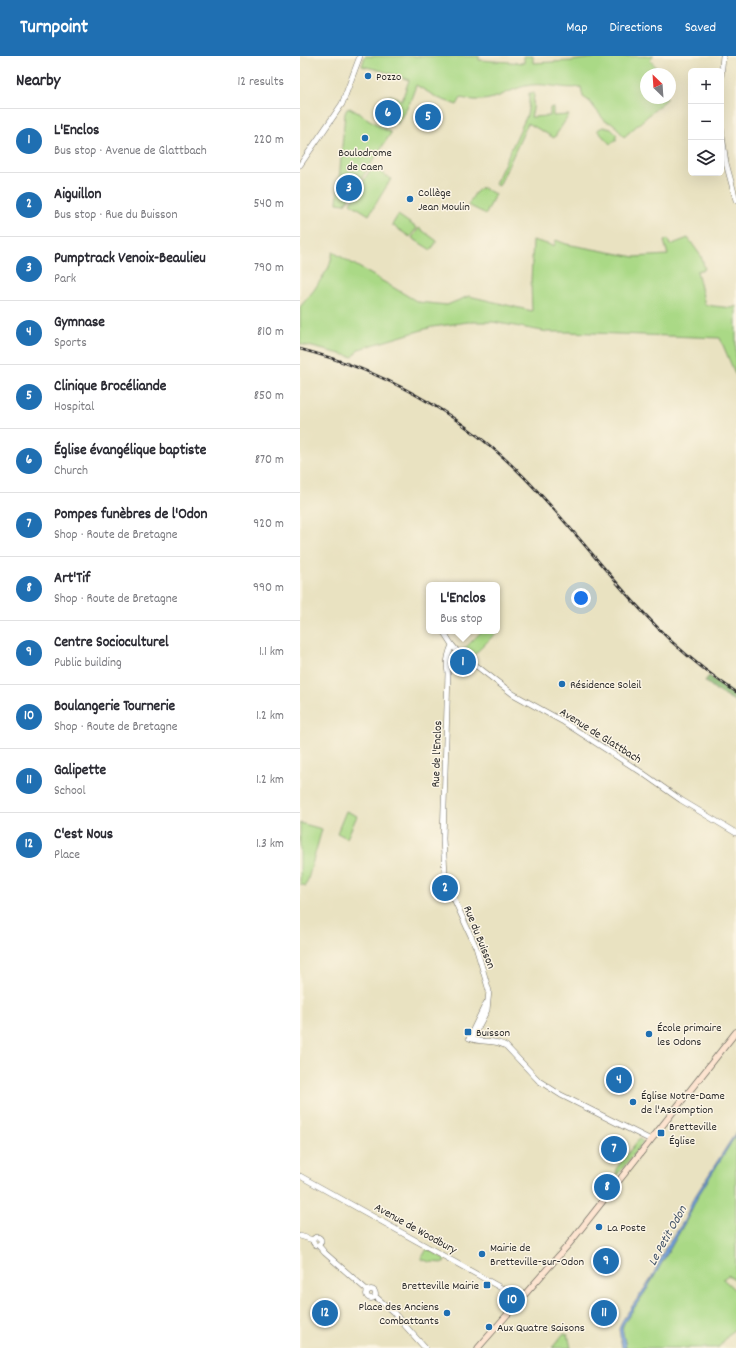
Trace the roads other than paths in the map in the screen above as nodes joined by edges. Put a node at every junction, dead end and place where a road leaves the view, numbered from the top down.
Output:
1 (360, 56) edge
2 (723, 56) edge
3 (722, 68) edge
4 (723, 140) edge
5 (300, 165) edge
6 (736, 200) edge
7 (445, 634) edge
8 (452, 645) junction
9 (457, 651) junction
10 (448, 673) junction
11 (736, 833) edge
12 (443, 836) joint
13 (736, 1032) edge
14 (651, 1140) junction
15 (300, 1176) edge
16 (300, 1236) edge
17 (521, 1299) junction
18 (425, 1348) edge
19 (478, 1348) edge

1 - 5 street
2 - 3 street
4 - 6 street
7 - 8 street, Avenue de Glattbach
8 - 9 street, Avenue de Glattbach
8 - 10 street, Rue de l'Enclos
9 - 10 street, Rue de l'Enclos
9 - 11 street, Avenue de Glattbach
10 - 12 street, Rue de l'Enclos
12 - 14 street, Rue du Buisson
13 - 14 main road
14 - 17 main road
15 - 17 street, Avenue de Woodbury
16 - 18 street
17 - 19 main road

